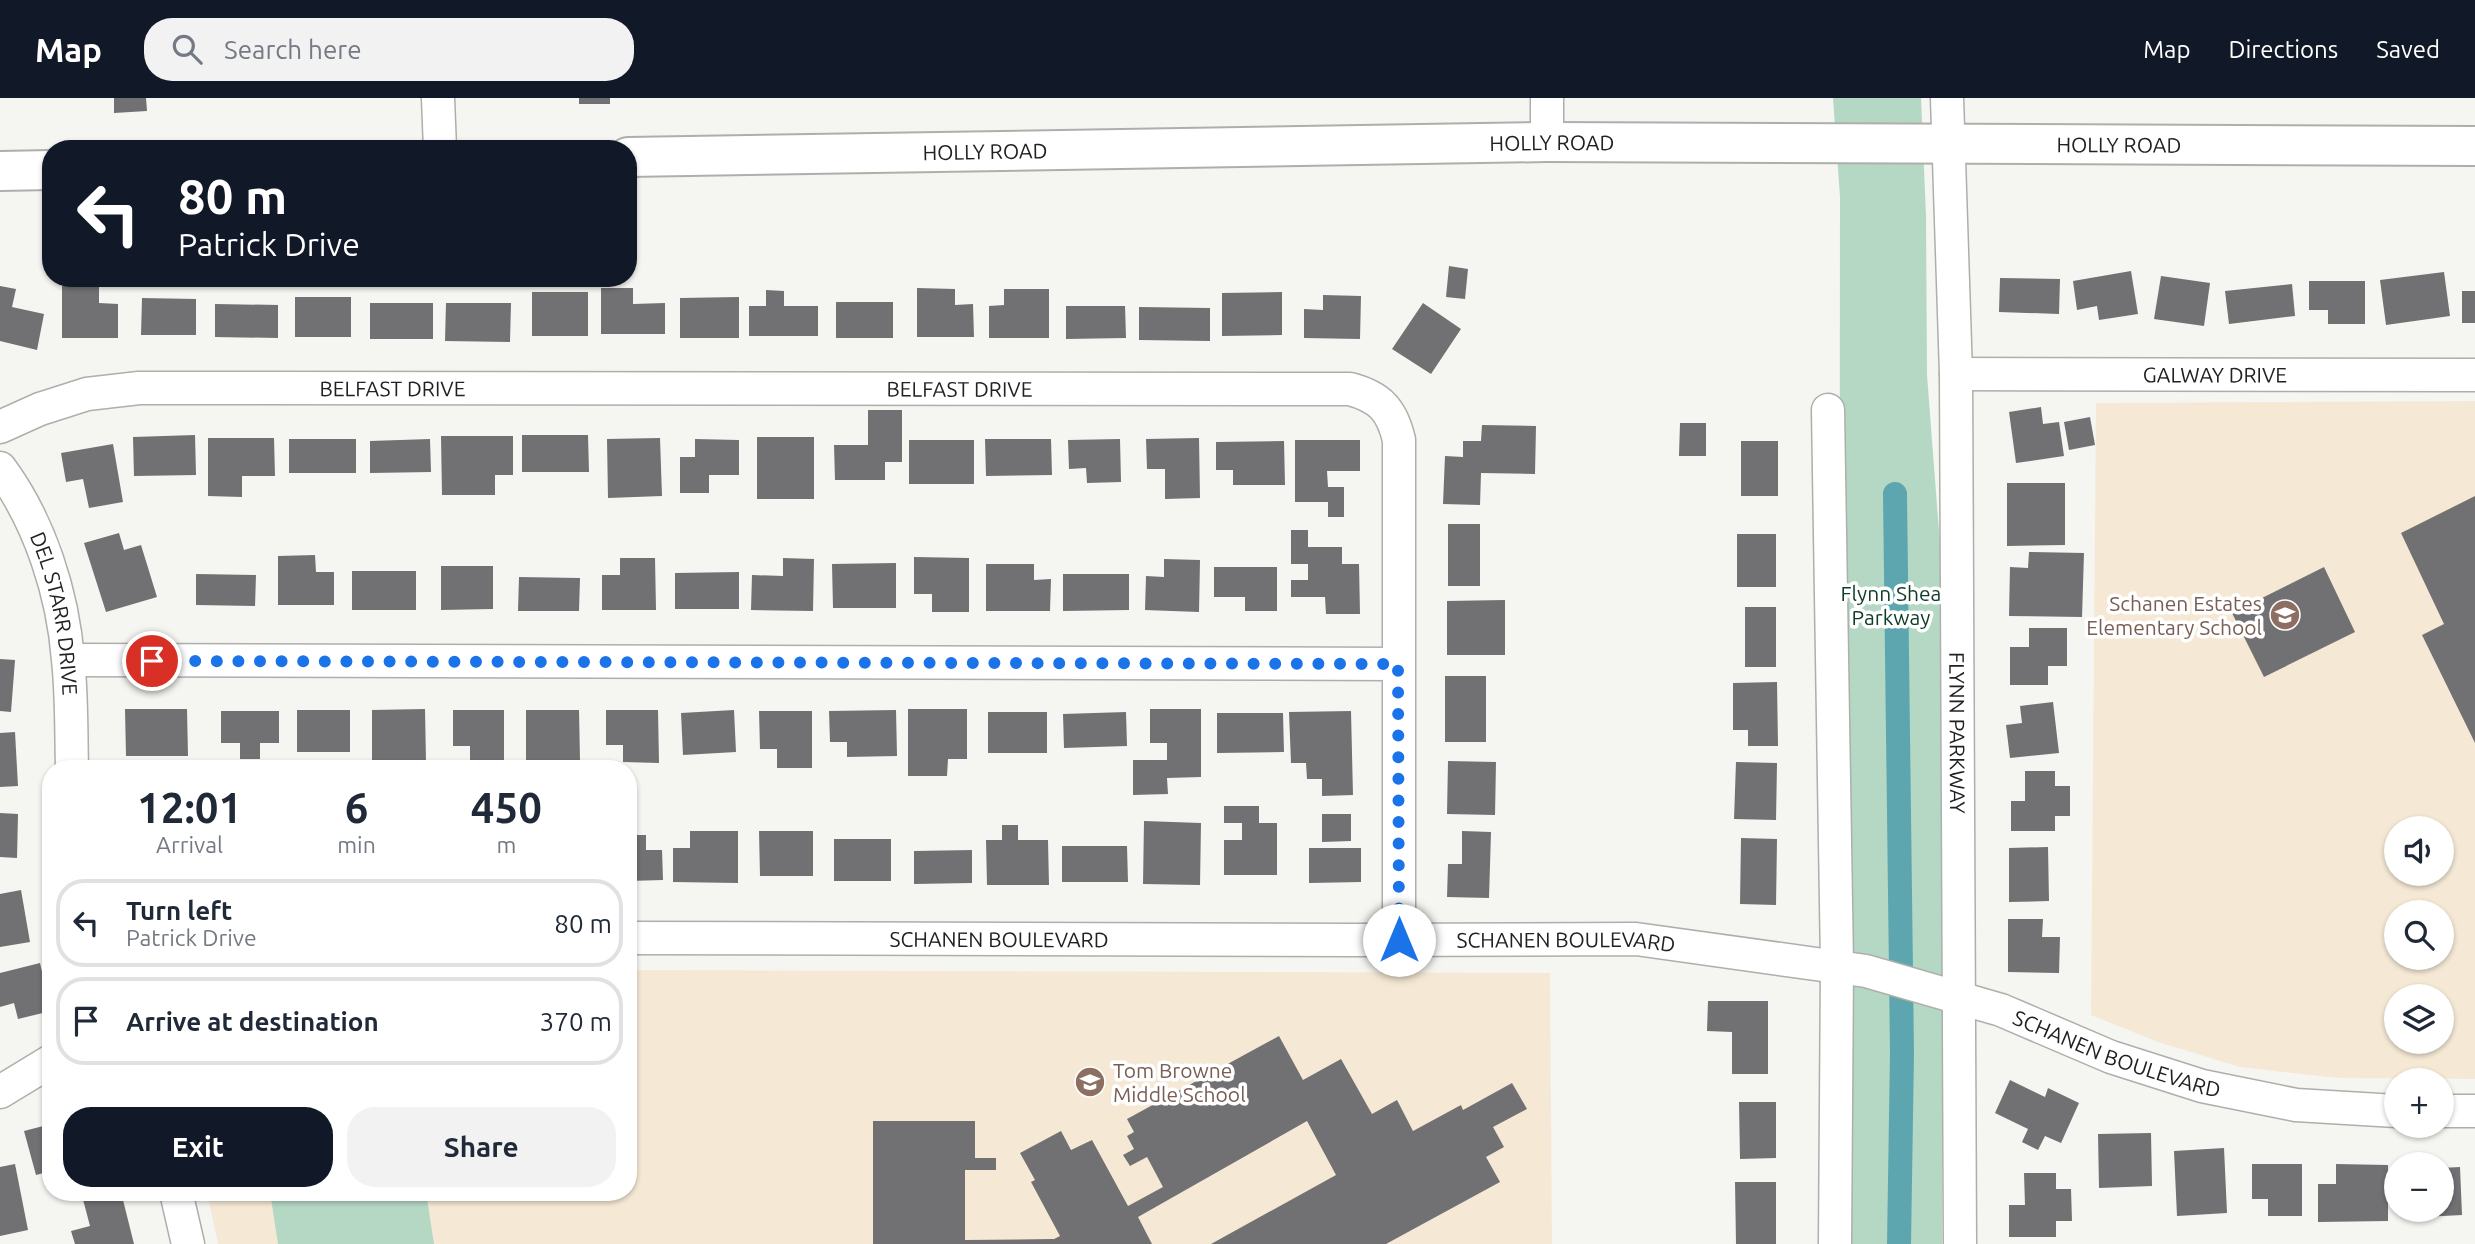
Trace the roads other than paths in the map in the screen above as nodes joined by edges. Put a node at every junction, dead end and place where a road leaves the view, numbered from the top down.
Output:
1 (438, 98) edge
2 (1547, 98) edge
3 (1947, 98) edge
4 (440, 140) edge
5 (1547, 142) junction
6 (1950, 145) junction
7 (2475, 146) edge
8 (637, 157) edge
9 (42, 170) edge
10 (0, 171) edge
11 (1956, 374) junction
12 (2475, 375) edge
13 (1828, 410) dead end
14 (0, 427) edge
15 (0, 468) edge
16 (69, 660) junction
17 (1398, 664) junction
18 (72, 760) edge
19 (637, 938) edge
20 (1399, 940) junction
21 (1852, 968) junction
22 (1957, 998) junction
23 (42, 1066) edge
24 (0, 1092) edge
25 (2384, 1110) edge
26 (2454, 1111) edge
27 (2475, 1111) edge
28 (178, 1201) edge
29 (188, 1244) edge
30 (1835, 1244) edge
31 (1960, 1244) edge

1 - 4 street
2 - 5 street
3 - 6 street, FLYNN PARKWAY
5 - 6 main road, HOLLY ROAD
5 - 8 main road, HOLLY ROAD
6 - 7 main road, HOLLY ROAD
6 - 11 street, FLYNN PARKWAY
9 - 10 main road
11 - 12 street, GALWAY DRIVE
11 - 22 street, FLYNN PARKWAY
13 - 21 street
14 - 17 street, BELFAST DRIVE
15 - 16 street, DEL STARR DRIVE
16 - 17 street
16 - 18 street, DEL STARR DRIVE
17 - 20 street, BELFAST DRIVE
19 - 20 street, SCHANEN BOULEVARD
20 - 21 street, SCHANEN BOULEVARD
21 - 22 street, SCHANEN BOULEVARD
21 - 30 street
22 - 25 street, SCHANEN BOULEVARD
22 - 31 street, FLYNN PARKWAY
23 - 24 street
26 - 27 street
28 - 29 street

